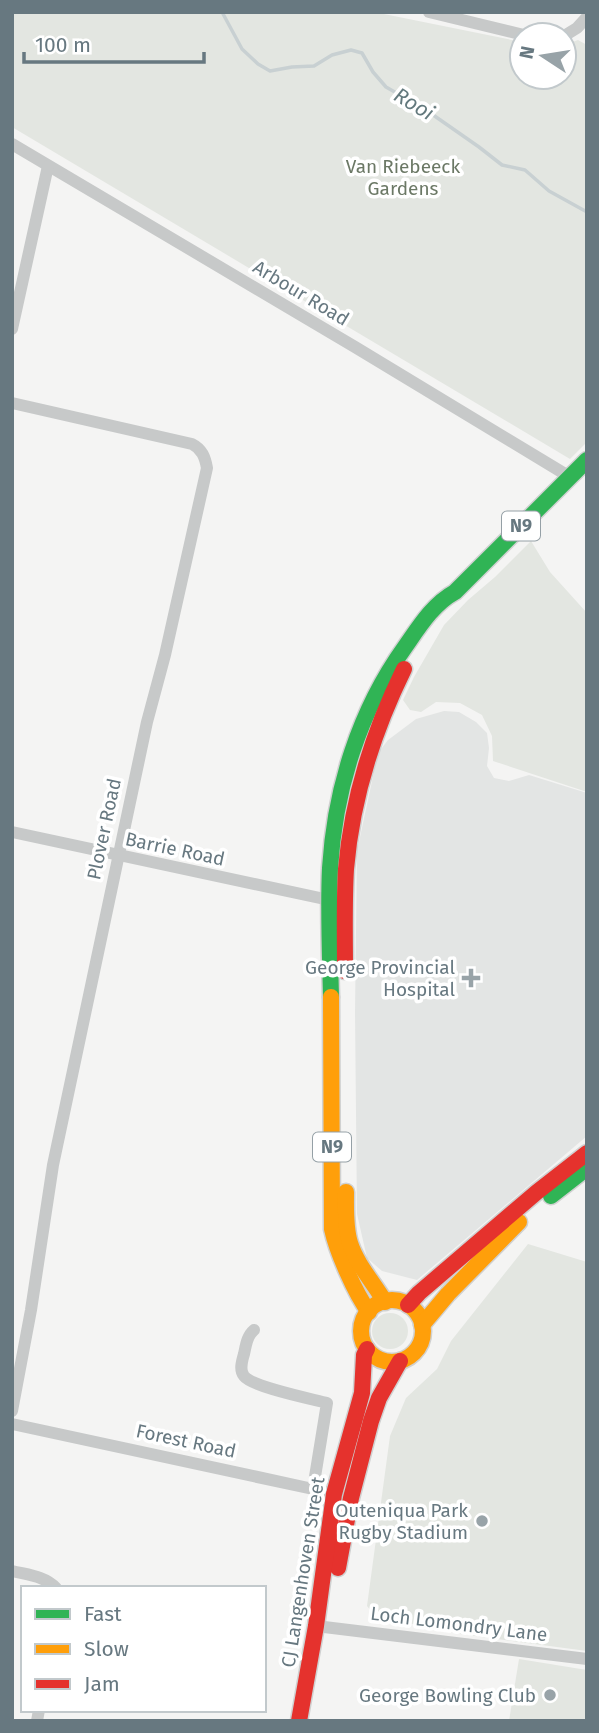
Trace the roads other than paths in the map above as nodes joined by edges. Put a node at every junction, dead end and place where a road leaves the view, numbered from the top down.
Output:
1 (429, 12) edge
2 (508, 31) edge
3 (12, 144) edge
4 (48, 166) junction
5 (18, 273) edge
6 (12, 329) edge
7 (12, 403) edge
8 (587, 460) edge
9 (570, 477) junction
10 (12, 832) edge
11 (118, 856) junction
12 (338, 902) junction
13 (587, 1153) edge
14 (587, 1168) edge
15 (385, 1301) junction
16 (408, 1305) junction
17 (369, 1311) junction
18 (422, 1325) junction
19 (254, 1330) dead end
20 (367, 1349) junction
21 (400, 1361) junction
22 (12, 1410) edge
23 (12, 1424) edge
24 (313, 1489) junction
25 (334, 1494) junction
26 (351, 1498) junction
27 (12, 1571) edge
28 (55, 1586) edge
29 (322, 1627) junction
30 (587, 1659) edge
31 (299, 1721) edge
32 (308, 1721) edge

1 - 2 street
3 - 4 street, Arbour Road
4 - 5 street
4 - 9 street, Arbour Road
5 - 6 street
7 - 11 street, Plover Road
8 - 9 main road, N9
9 - 12 main road, N9
10 - 11 street, Barrie Road
11 - 12 street, Barrie Road
11 - 22 street, Plover Road
12 - 15 main road, N9
12 - 17 main road, N9
13 - 16 main road
14 - 18 main road
15 - 16 main road
15 - 17 main road
16 - 18 main road
17 - 20 main road
18 - 21 main road
19 - 24 street
20 - 21 main road
20 - 25 main road, CJ Langenhoven Street
21 - 26 main road, CJ Langenhoven Street
23 - 24 street, Forest Road
24 - 25 street, Forest Road
25 - 26 street, Forest Road
25 - 29 main road, CJ Langenhoven Street
26 - 29 main road, CJ Langenhoven Street
27 - 28 street
29 - 30 street, Loch Lomondry Lane
29 - 31 main road, CJ Langenhoven Street
29 - 32 main road, CJ Langenhoven Street

